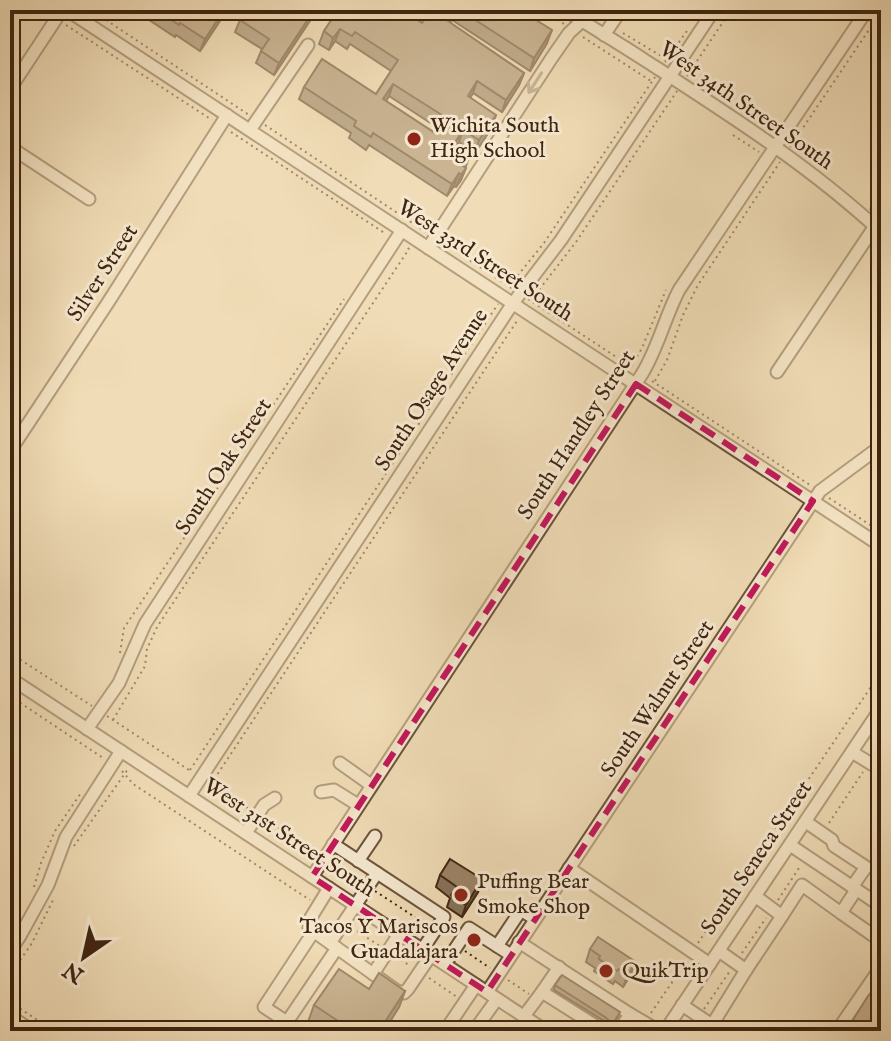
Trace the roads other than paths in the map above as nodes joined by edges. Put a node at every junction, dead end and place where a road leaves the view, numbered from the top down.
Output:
1 (67, 10) edge
2 (565, 10) edge
3 (621, 10) edge
4 (714, 10) edge
5 (867, 10) edge
6 (577, 26) junction
7 (604, 35) junction
8 (308, 45) dead end
9 (665, 69) junction
10 (10, 89) edge
11 (224, 121) junction
12 (254, 125) junction
13 (10, 147) edge
14 (780, 151) junction
15 (89, 199) dead end
16 (879, 223) edge
17 (399, 235) junction
18 (431, 242) junction
19 (511, 295) junction
20 (777, 372) dead end
21 (639, 379) junction
22 (881, 446) edge
23 (10, 451) edge
24 (817, 496) junction
25 (881, 546) edge
26 (12, 687) edge
27 (880, 711) edge
28 (87, 729) junction
29 (121, 751) junction
30 (852, 752) junction
31 (340, 763) dead end
32 (881, 770) edge
33 (371, 785) junction
34 (321, 792) dead end
35 (189, 796) junction
36 (275, 798) dead end
37 (358, 805) junction
38 (806, 822) junction
39 (246, 833) junction
40 (375, 836) dead end
41 (333, 844) junction
42 (790, 845) junction
43 (358, 861) junction
44 (569, 868) junction
45 (377, 873) junction
46 (312, 877) junction
47 (329, 888) junction
48 (854, 888) junction
49 (755, 896) junction
50 (355, 905) junction
51 (881, 906) edge
52 (777, 912) junction
53 (841, 913) junction
54 (535, 919) junction
55 (314, 931) junction
56 (399, 934) junction
57 (881, 941) edge
58 (519, 942) junction
59 (334, 946) junction
60 (497, 946) junction
61 (10, 951) edge
62 (719, 951) junction
63 (427, 952) junction
64 (511, 955) junction
65 (445, 964) junction
66 (710, 964) junction
67 (559, 967) junction
68 (881, 967) edge
69 (746, 970) junction
70 (373, 974) junction
71 (487, 992) junction
72 (540, 996) junction
73 (682, 1005) junction
74 (630, 1014) junction
75 (10, 1016) edge
76 (524, 1016) junction
77 (717, 1028) edge
78 (477, 1030) edge
79 (600, 1030) edge
80 (32, 1031) edge
81 (445, 1031) edge
82 (546, 1031) edge
83 (619, 1031) edge
84 (662, 1031) edge
85 (837, 1031) edge

1 - 10 street
1 - 11 street, West 33rd Street South
2 - 6 street, West 34th Street South
3 - 7 street
4 - 9 street, South Osage Avenue
5 - 14 street, South Handley Street
6 - 7 street, West 34th Street South
6 -> 18 street
7 - 9 street, West 34th Street South
8 - 12 street
9 - 14 street, West 34th Street South
9 - 19 street, South Osage Avenue
11 - 12 street, West 33rd Street South
11 - 23 street, Silver Street
12 - 17 street, West 33rd Street South
13 - 15 street
14 - 16 street, West 34th Street South
14 - 21 street, South Handley Street
16 - 20 street
17 - 18 street, West 33rd Street South
17 - 28 street, South Oak Street
18 - 19 street, West 33rd Street South
19 - 21 street, West 33rd Street South
19 - 35 street, South Osage Avenue
21 - 24 street, West 33rd Street South
21 - 33 street, South Handley Street
22 - 24 street, South Walnut Street
24 - 25 street, West 33rd Street South
24 - 44 street, South Walnut Street
26 - 28 street, West 31st Street South
27 - 30 street, South Seneca Street
28 - 29 street, West 31st Street South
29 - 35 street, West 31st Street South
29 - 61 street
30 - 32 street
30 - 38 street, South Seneca Street
31 - 33 street
33 - 37 street, South Handley Street
34 - 37 street
35 - 39 street, West 31st Street South
36 - 39 street
37 - 41 street, South Handley Street
38 - 42 street, South Seneca Street
38 - 48 street
39 - 46 street, West 31st Street South
40 - 43 street
41 - 43 street
41 - 46 street, South Handley Street
42 - 48 street
42 - 49 street, South Seneca Street
43 - 45 street
44 - 54 street, South Walnut Street
44 - 66 street
45 - 50 street
45 - 63 street
46 - 47 street, West 31st Street South
47 - 50 street, West 31st Street South
47 - 55 street
48 - 51 street
48 - 53 street
49 - 52 street
49 - 62 street, South Seneca Street
50 - 56 street, West 31st Street South
50 - 59 street
52 - 53 street
52 - 69 street
53 - 57 street
54 - 58 street, South Walnut Street
54 - 60 street
55 - 59 street
55 - 59 street
56 - 63 street, West 31st Street South
56 - 70 street
58 - 64 street, South Walnut Street
58 - 67 street
59 - 70 street
60 - 64 street
60 - 65 street
62 - 66 street, South Seneca Street
62 - 69 street
63 - 65 street, West 31st Street South
63 - 70 street
64 - 71 street, South Walnut Street
65 - 71 street, West 31st Street South
66 - 73 street, South Seneca Street
67 - 72 street
67 - 74 street
68 - 85 street
69 - 77 street
71 - 76 street, West 31st Street South
71 - 78 street
71 - 81 street
72 - 76 street
72 - 79 street
73 - 77 street
73 - 84 street, South Seneca Street
74 - 83 street
74 - 84 street
75 - 80 street
76 - 82 street, West 31st Street South

